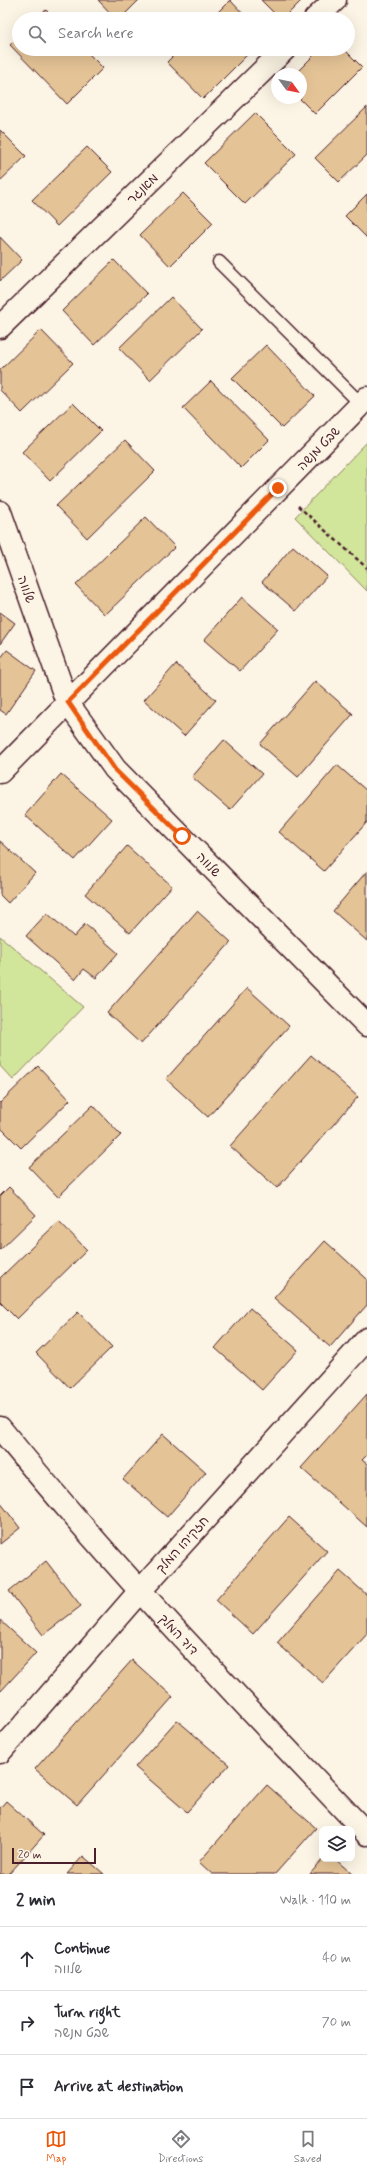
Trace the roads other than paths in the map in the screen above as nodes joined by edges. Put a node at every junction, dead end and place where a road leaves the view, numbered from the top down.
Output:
1 (335, 0) edge
2 (322, 12) edge
3 (278, 56) edge
4 (219, 262) dead end
5 (0, 328) edge
6 (364, 401) edge
7 (0, 512) edge
8 (68, 702) junction
9 (0, 772) edge
10 (367, 1026) edge
11 (367, 1339) edge
12 (0, 1428) edge
13 (139, 1592) junction
14 (0, 1752) edge
15 (367, 1834) edge

1 - 2 street
3 - 5 street, מאנגר
4 - 6 lane
6 - 8 street, שבט מנשה
7 - 8 street, שלווה
8 - 9 street, שבט מנשה
8 - 10 street, שלווה
11 - 13 street, חזקיהו המלך
12 - 13 street, דוד המלך
13 - 14 street, חזקיהו המלך
13 - 15 street, דוד המלך

